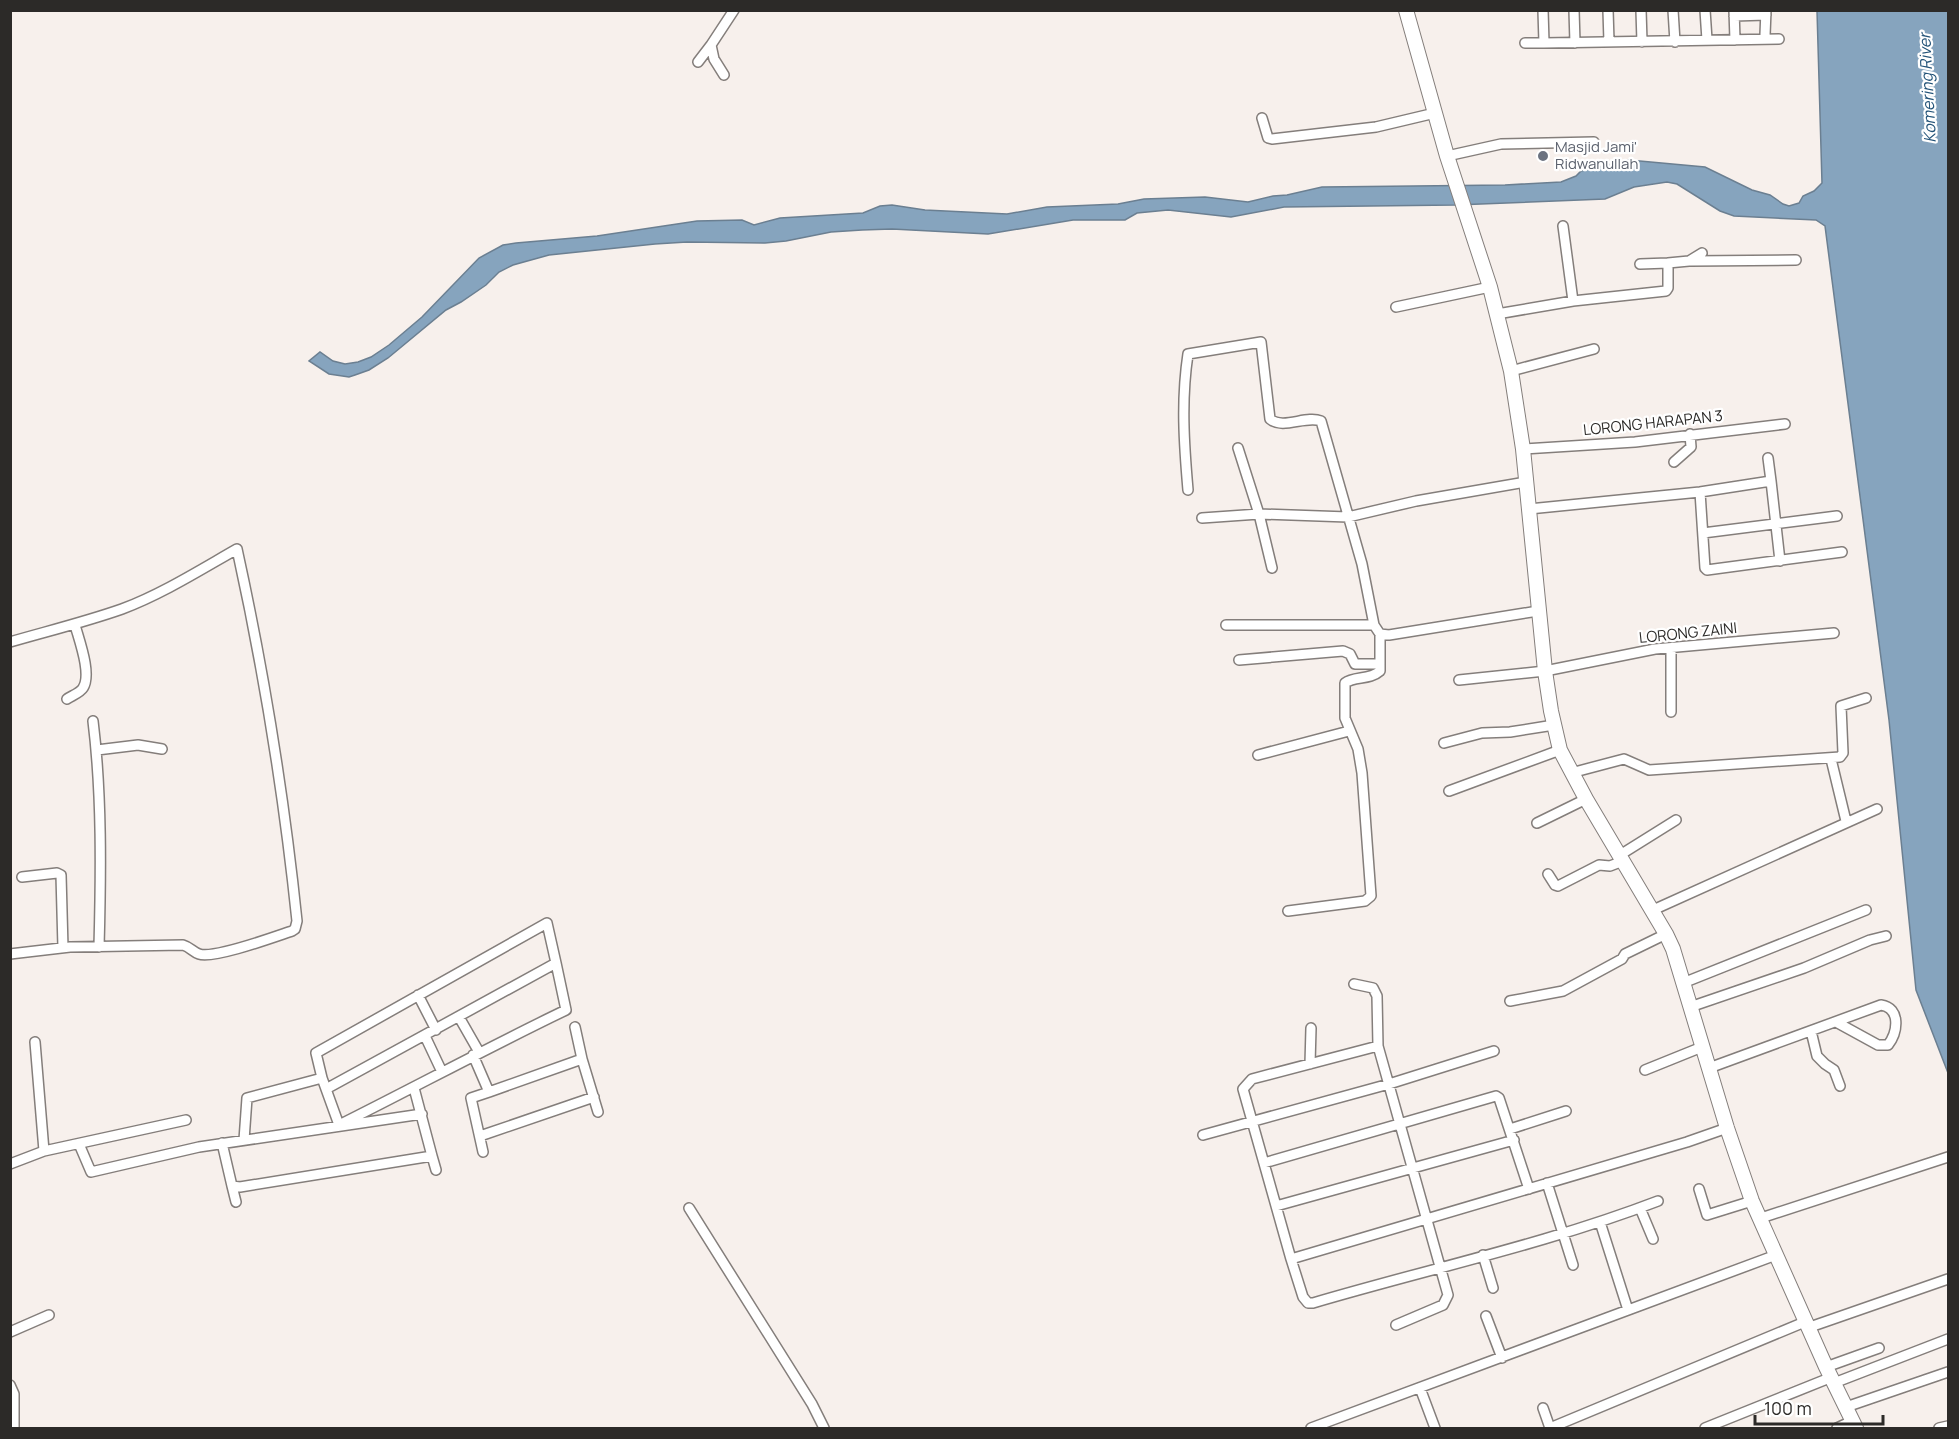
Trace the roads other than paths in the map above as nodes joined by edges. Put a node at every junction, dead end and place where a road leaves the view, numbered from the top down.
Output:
1 (734, 10) edge
2 (1406, 10) edge
3 (1543, 10) edge
4 (1574, 10) edge
5 (1608, 10) edge
6 (1641, 10) edge
7 (1673, 10) edge
8 (1705, 10) edge
9 (1734, 13) edge
10 (1766, 13) edge
11 (1765, 35) dead end
12 (1779, 39) dead end
13 (1707, 40) junction
14 (1735, 40) junction
15 (1609, 42) junction
16 (1642, 42) junction
17 (1675, 42) junction
18 (1525, 43) dead end
19 (1544, 43) junction
20 (1575, 43) junction
21 (711, 45) junction
22 (698, 62) dead end
23 (724, 75) dead end
24 (1435, 113) junction
25 (1262, 118) dead end
26 (1594, 142) dead end
27 (1447, 156) junction
28 (1563, 226) dead end
29 (1702, 253) dead end
30 (1796, 260) dead end
31 (1689, 261) junction
32 (1668, 263) junction
33 (1640, 264) dead end
34 (1490, 287) junction
35 (1573, 301) junction
36 (1396, 307) dead end
37 (1497, 314) junction
38 (1594, 349) dead end
39 (1511, 371) junction
40 (1785, 424) dead end
41 (1690, 434) junction
42 (1238, 448) dead end
43 (1523, 449) junction
44 (1768, 458) dead end
45 (1674, 462) dead end
46 (1771, 481) junction
47 (1527, 482) junction
48 (1188, 490) dead end
49 (1700, 492) junction
50 (1529, 509) junction
51 (1259, 514) junction
52 (1837, 516) dead end
53 (1348, 517) junction
54 (1202, 518) dead end
55 (1775, 523) junction
56 (1703, 533) junction
57 (1842, 552) dead end
58 (1780, 561) junction
59 (1272, 567) dead end
60 (1538, 611) junction
61 (75, 625) junction
62 (1374, 625) junction
63 (1226, 626) dead end
64 (1834, 633) dead end
65 (1380, 634) junction
66 (10, 642) edge
67 (1671, 648) junction
68 (1239, 660) dead end
69 (1380, 664) junction
70 (1545, 671) junction
71 (1459, 680) dead end
72 (1866, 698) dead end
73 (67, 699) dead end
74 (1671, 712) dead end
75 (93, 722) dead end
76 (1554, 725) junction
77 (1350, 731) junction
78 (1444, 743) dead end
79 (162, 749) dead end
80 (97, 750) junction
81 (1560, 750) junction
82 (1258, 756) dead end
83 (1832, 759) junction
84 (1571, 773) junction
85 (1449, 791) dead end
86 (1586, 799) junction
87 (1877, 809) dead end
88 (1676, 820) dead end
89 (1846, 821) junction
90 (1537, 823) dead end
91 (1622, 858) junction
92 (1548, 874) dead end
93 (22, 877) dead end
94 (1653, 910) junction
95 (1866, 910) dead end
96 (1288, 911) dead end
97 (1666, 934) junction
98 (1886, 936) dead end
99 (99, 947) junction
100 (63, 948) junction
101 (10, 954) edge
102 (556, 963) junction
103 (1683, 983) junction
104 (1354, 984) dead end
105 (418, 995) junction
106 (1510, 1001) dead end
107 (1690, 1007) junction
108 (459, 1017) junction
109 (1836, 1022) junction
110 (575, 1027) dead end
111 (1311, 1028) dead end
112 (436, 1030) junction
113 (1811, 1031) junction
114 (426, 1036) junction
115 (35, 1042) dead end
116 (1378, 1046) junction
117 (1702, 1047) junction
118 (1494, 1051) dead end
119 (476, 1053) junction
120 (582, 1059) junction
121 (1310, 1064) junction
122 (1709, 1068) junction
123 (1645, 1070) dead end
124 (442, 1072) junction
125 (322, 1078) junction
126 (1389, 1084) junction
127 (1840, 1086) dead end
128 (414, 1088) junction
129 (326, 1089) junction
130 (489, 1092) junction
131 (594, 1097) junction
132 (598, 1112) dead end
133 (1566, 1112) dead end
134 (422, 1114) junction
135 (186, 1120) dead end
136 (1253, 1122) junction
137 (1400, 1124) junction
138 (339, 1125) junction
139 (1727, 1128) junction
140 (1510, 1130) junction
141 (1203, 1135) dead end
142 (480, 1136) junction
143 (244, 1140) junction
144 (1514, 1140) junction
145 (222, 1143) junction
146 (79, 1144) junction
147 (44, 1151) junction
148 (483, 1152) dead end
149 (432, 1156) junction
150 (1948, 1157) edge
151 (1264, 1163) junction
152 (10, 1164) edge
153 (436, 1170) dead end
154 (1412, 1170) junction
155 (1547, 1184) junction
156 (232, 1186) junction
157 (1529, 1189) junction
158 (1699, 1189) dead end
159 (1658, 1201) dead end
160 (1752, 1201) junction
161 (236, 1202) dead end
162 (1276, 1206) junction
163 (689, 1208) dead end
164 (1640, 1208) junction
165 (1761, 1218) junction
166 (1426, 1220) junction
167 (1600, 1222) junction
168 (1563, 1233) junction
169 (1653, 1239) dead end
170 (1483, 1255) junction
171 (1776, 1255) junction
172 (1291, 1259) junction
173 (1573, 1265) dead end
174 (1441, 1268) junction
175 (1948, 1279) edge
176 (1493, 1288) dead end
177 (1628, 1310) junction
178 (49, 1315) dead end
179 (1486, 1316) dead end
180 (1808, 1324) junction
181 (1395, 1325) dead end
182 (10, 1332) edge
183 (1948, 1339) edge
184 (1879, 1347) dead end
185 (1502, 1358) junction
186 (1948, 1372) edge
187 (1831, 1376) junction
188 (10, 1385) edge
189 (1420, 1388) junction
190 (1846, 1407) junction
191 (1543, 1408) dead end
192 (1854, 1425) edge
193 (1948, 1426) edge
194 (14, 1428) edge
195 (824, 1428) edge
196 (1311, 1428) edge
197 (1435, 1428) edge
198 (1550, 1428) edge
199 (1705, 1428) edge
200 (1837, 1428) edge
201 (1939, 1428) edge

1 - 21 street
2 - 24 main road
3 - 19 street
4 - 20 street
5 - 15 street
6 - 16 street
7 - 17 street
8 - 13 street
9 - 10 street
9 - 14 street
10 - 11 street
12 - 14 street
13 - 14 street
13 - 17 street
15 - 16 street
15 - 20 street
16 - 17 street
18 - 19 street
19 - 20 street
21 - 22 street
21 - 23 street
24 - 25 street
24 - 27 main road
26 - 27 street
27 - 34 main road
28 - 35 street
29 - 31 street
30 - 31 street
31 - 32 street
32 - 33 street
32 - 35 street
34 - 36 street
34 - 37 main road
35 - 37 street
37 - 39 main road
38 - 39 street
39 - 43 main road
40 - 41 street, LORONG HARAPAN 3
41 - 43 street, LORONG HARAPAN 3
41 - 45 street
42 - 51 street
43 - 47 main road
44 - 46 street
46 - 49 street
46 - 55 street
47 - 50 main road
47 - 53 street
48 - 53 street
49 - 50 street
49 - 56 street
50 - 60 main road
51 - 53 street
51 - 54 street
51 - 59 street
52 - 55 street
53 - 62 street
55 - 56 street
55 - 58 street
56 - 58 street
57 - 58 street
60 - 65 street
60 - 70 main road
61 - 66 street
61 - 73 street
61 - 99 street
62 - 63 street
62 - 65 street
64 - 67 street, LORONG ZAINI
65 - 69 street
67 - 70 street, LORONG ZAINI
67 - 74 street
68 - 69 street
69 - 77 street
70 - 71 street, LORONG ZAINI
70 - 76 main road
72 - 83 street
75 - 80 street
76 - 78 street
76 - 81 main road
77 - 82 street
77 - 96 street
79 - 80 street
80 - 99 street
81 - 84 main road
81 - 85 street
83 - 84 street
83 - 89 street
84 - 86 main road
86 - 90 street
86 - 91 main road
87 - 89 street
88 - 91 street
89 - 94 street
91 - 92 street
91 - 94 main road
93 - 100 street
94 - 97 main road
95 - 103 street
97 - 103 main road
97 - 106 street
98 - 107 street
99 - 100 street
100 - 101 street
102 - 105 street
102 - 108 street
102 - 119 street
103 - 107 main road
104 - 116 street
105 - 112 street
105 - 125 street
107 - 117 main road
108 - 112 street
108 - 119 street
109 - 109 street
109 - 113 street
110 - 120 street
111 - 121 street
112 - 114 street
113 - 122 street
113 - 127 street
114 - 124 street
114 - 129 street
115 - 147 street
116 - 121 street
116 - 126 street
117 - 122 main road
117 - 123 street
118 - 126 street
119 - 124 street
119 - 130 street
120 - 130 street
120 - 131 street
121 - 136 street
122 - 139 main road
124 - 128 street
125 - 129 street
125 - 143 street
126 - 136 street
126 - 137 street
128 - 134 street
128 - 138 street
129 - 138 street
130 - 142 street
131 - 132 street
131 - 142 street
133 - 140 street
134 - 138 street
134 - 149 street
135 - 146 street
136 - 141 street
136 - 151 street
137 - 140 street
137 - 151 street
137 - 154 street
138 - 143 street
139 - 155 street
139 - 160 main road
140 - 144 street
142 - 148 street
143 - 145 street
144 - 154 street
144 - 157 street
145 - 146 street
145 - 156 street
146 - 147 street
147 - 152 street
149 - 153 street
149 - 156 street
150 - 165 street
151 - 162 street
154 - 162 street
154 - 166 street
155 - 157 street
155 - 168 street
156 - 161 street
157 - 166 street
158 - 160 street
159 - 164 street
160 - 165 main road
162 - 172 street
163 - 195 street
164 - 167 street
164 - 169 street
165 - 171 main road
166 - 172 street
166 - 174 street
167 - 168 street
167 - 177 street
168 - 170 street
168 - 173 street
170 - 174 street
170 - 176 street
171 - 177 street
171 - 180 main road
172 - 174 street
174 - 181 street
175 - 180 street
177 - 185 street
178 - 182 street
179 - 185 street
180 - 187 main road
180 - 198 street
183 - 187 street
184 - 187 street
185 - 189 street
186 - 190 street
187 - 190 main road
187 - 199 street
188 - 194 street
189 - 196 street
189 - 197 street
190 - 192 main road
191 - 198 street
192 - 200 street
193 - 201 street

